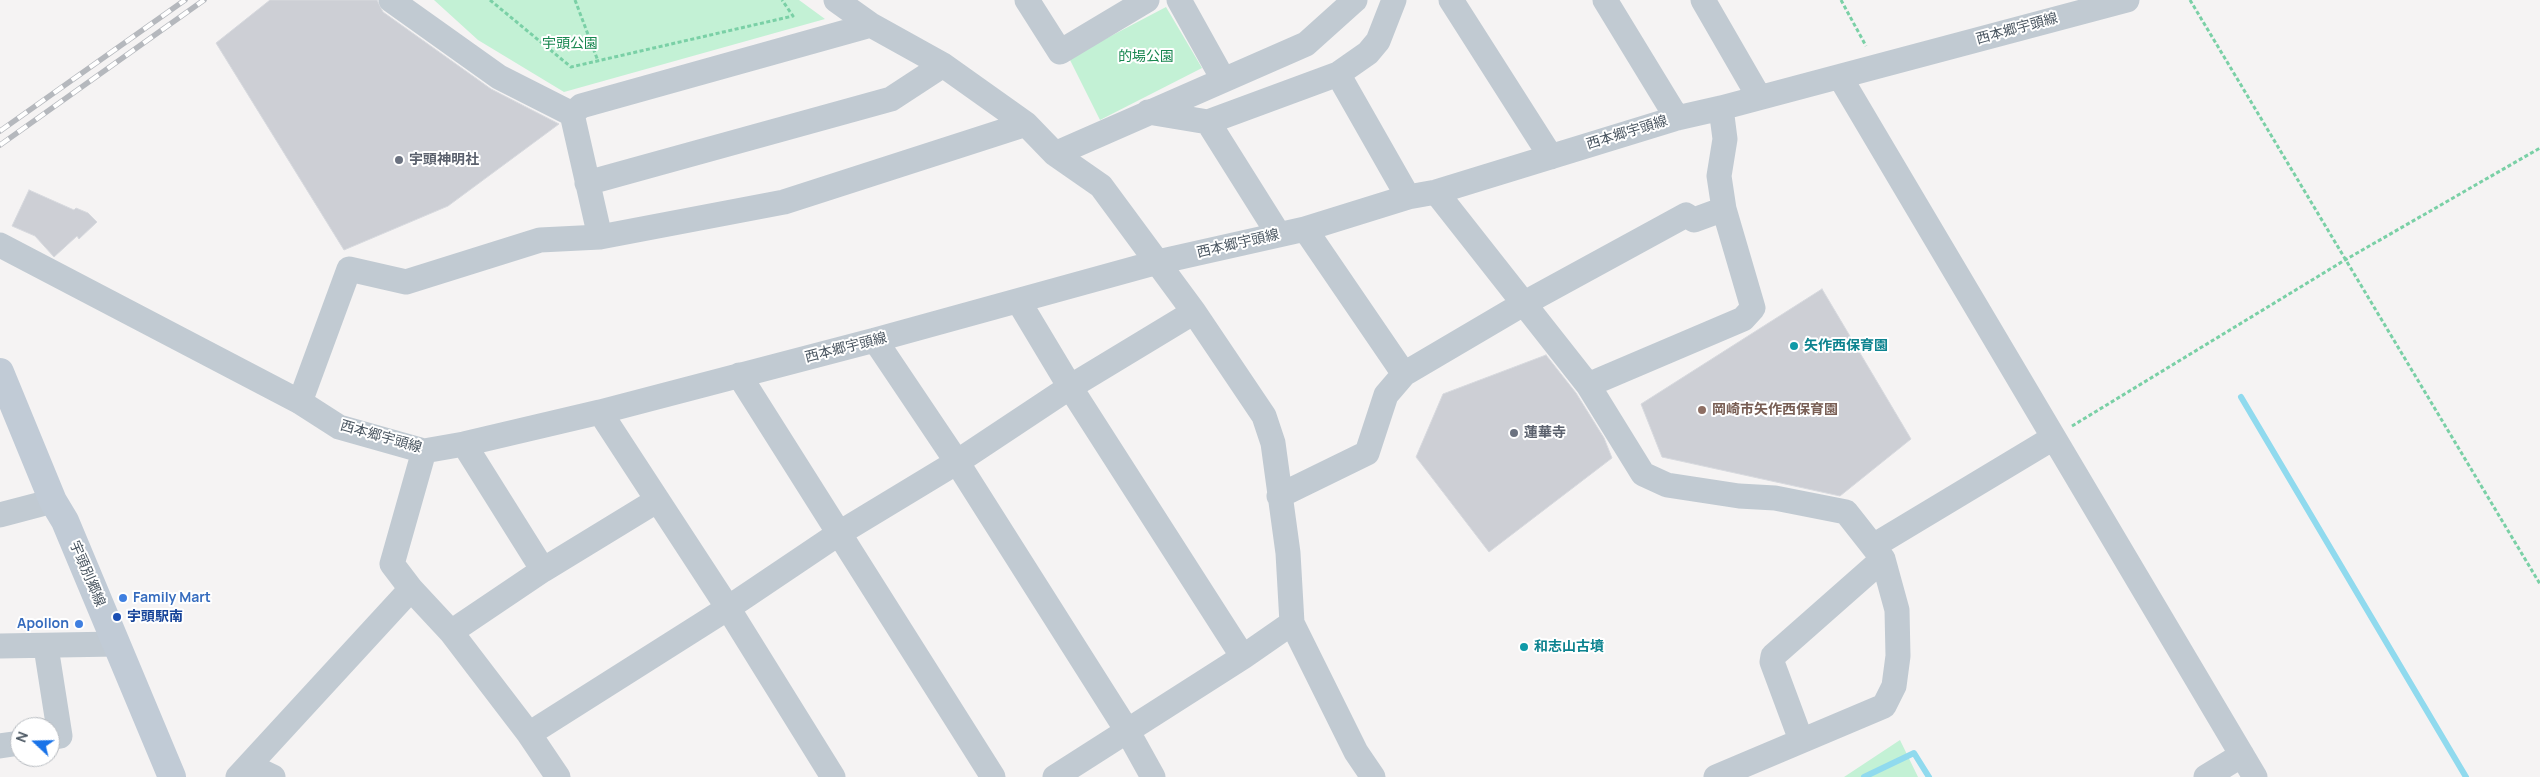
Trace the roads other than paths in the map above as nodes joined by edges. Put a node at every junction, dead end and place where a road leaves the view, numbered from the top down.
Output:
1 (391, 0) edge
2 (836, 0) edge
3 (1027, 0) edge
4 (1147, 0) edge
5 (1180, 0) edge
6 (1355, 0) edge
7 (1394, 0) edge
8 (1451, 0) edge
9 (1605, 0) edge
10 (1703, 0) edge
11 (2127, 0) edge
12 (871, 24) junction
13 (943, 65) junction
14 (1338, 74) junction
15 (1840, 77) junction
16 (1223, 79) junction
17 (1760, 97) junction
18 (1721, 108) junction
19 (1148, 112) junction
20 (572, 114) junction
21 (1677, 118) junction
22 (1208, 122) junction
23 (1026, 124) junction
24 (1055, 154) junction
25 (1550, 157) junction
26 (587, 182) junction
27 (1436, 192) junction
28 (1408, 197) junction
29 (1724, 209) junction
30 (1305, 229) junction
31 (1280, 235) junction
32 (600, 237) junction
33 (0, 245) edge
34 (1158, 262) junction
35 (1018, 302) junction
36 (1522, 304) junction
37 (1194, 312) junction
38 (875, 340) junction
39 (0, 372) edge
40 (1404, 374) junction
41 (738, 375) junction
42 (1588, 385) junction
43 (1070, 387) junction
44 (300, 402) junction
45 (600, 412) junction
46 (2053, 438) junction
47 (464, 444) junction
48 (424, 450) junction
49 (957, 462) junction
50 (1279, 496) junction
51 (53, 501) junction
52 (656, 501) junction
53 (0, 515) edge
54 (838, 534) junction
55 (1879, 552) junction
56 (543, 570) junction
57 (412, 590) junction
58 (728, 608) junction
59 (1292, 623) junction
60 (451, 632) junction
61 (117, 644) junction
62 (0, 646) edge
63 (46, 647) junction
64 (1244, 657) junction
65 (57, 717) edge
66 (1128, 732) junction
67 (529, 734) junction
68 (1801, 740) junction
69 (2242, 755) junction
70 (244, 772) edge
71 (1724, 775) edge
72 (172, 777) edge
73 (273, 777) edge
74 (558, 777) edge
75 (833, 777) edge
76 (993, 777) edge
77 (1055, 777) edge
78 (1153, 777) edge
79 (1374, 777) edge
80 (2206, 777) edge
81 (2255, 777) edge

1 - 20 street
2 - 12 street
3 - 4 street
5 - 16 street
6 - 16 street
7 - 14 street
8 - 25 street
9 - 21 street
10 - 17 street
11 - 15 street, 西本郷宇頭線
12 - 13 street
12 - 20 street
13 - 23 street
13 - 26 street
14 - 22 street
14 - 28 street
15 - 17 street
15 - 46 street
16 - 19 street
17 - 18 street, 西本郷宇頭線
18 - 21 street, 西本郷宇頭線
18 - 29 street
19 - 22 street
19 - 24 street
20 - 26 street
21 - 25 street, 西本郷宇頭線
22 - 31 street
23 - 24 street
23 - 32 street
24 - 34 street
25 - 27 street, 西本郷宇頭線
26 - 32 street
27 - 28 street, 西本郷宇頭線
27 - 36 street
28 - 30 street, 西本郷宇頭線
29 - 36 street
29 - 42 street
30 - 31 street, 西本郷宇頭線
30 - 40 street
31 - 34 street, 西本郷宇頭線
32 - 44 street
33 - 44 street, 西本郷宇頭線
34 - 35 street, 西本郷宇頭線
34 - 37 street
35 - 38 street, 西本郷宇頭線
35 - 43 street
36 - 40 street
36 - 42 street
37 - 43 street
37 - 50 street
38 - 41 street, 西本郷宇頭線
38 - 49 street
39 - 51 street, 宇頭別郷線
40 - 50 street
41 - 45 street, 西本郷宇頭線
41 - 54 street
42 - 55 street
43 - 49 street
43 - 64 street
44 - 48 street, 西本郷宇頭線
45 - 47 street, 西本郷宇頭線
45 - 52 street
46 - 55 street
46 - 69 street
47 - 48 street, 西本郷宇頭線
47 - 56 street
48 - 57 street
49 - 54 street
49 - 66 street
50 - 59 street
51 - 53 street
51 - 61 street, 宇頭別郷線
52 - 56 street
52 - 58 street
54 - 58 street
54 - 76 street
55 - 68 street
55 - 68 street
56 - 60 street
57 - 60 street
57 - 70 street
58 - 67 street
58 - 75 street
59 - 64 street
59 - 79 street
60 - 67 street
61 - 63 street
61 - 72 street, 宇頭別郷線
62 - 63 street
63 - 65 street
64 - 66 street
66 - 77 street
66 - 78 street
67 - 74 street
68 - 71 street
69 - 80 street
69 - 81 street
70 - 73 street

